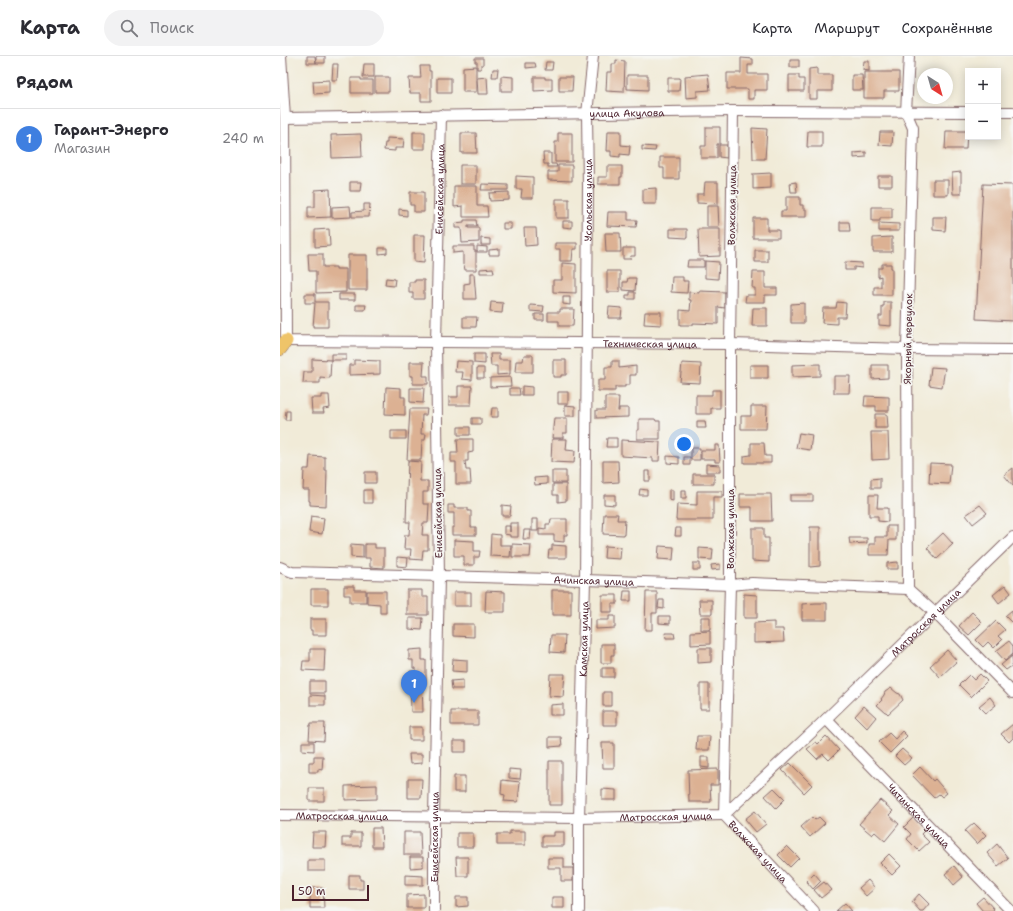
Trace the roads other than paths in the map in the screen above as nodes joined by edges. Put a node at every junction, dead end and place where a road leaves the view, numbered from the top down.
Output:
1 (281, 56) edge
2 (593, 56) edge
3 (909, 56) edge
4 (733, 111) junction
5 (906, 112) junction
6 (965, 112) edge
7 (1001, 112) edge
8 (1013, 112) edge
9 (587, 114) junction
10 (440, 115) junction
11 (285, 118) junction
12 (436, 343) junction
13 (587, 344) junction
14 (730, 344) junction
15 (283, 345) edge
16 (907, 349) junction
17 (1013, 350) edge
18 (1013, 537) edge
19 (280, 567) edge
20 (439, 577) junction
21 (585, 580) junction
22 (730, 585) junction
23 (908, 589) junction
24 (935, 613) junction
25 (1013, 694) edge
26 (826, 719) junction
27 (280, 815) edge
28 (724, 815) junction
29 (434, 817) junction
30 (579, 818) junction
31 (434, 911) edge
32 (579, 911) edge
33 (814, 911) edge
34 (1011, 911) edge

1 - 11 street
2 - 9 street, Усольская улица
3 - 5 street, Якорный переулок
4 - 5 street, улица Акулова
4 - 9 street, улица Акулова
4 - 14 street, Волжская улица
5 - 6 street, улица Акулова
5 - 16 street, Якорный переулок
7 - 8 street
9 - 10 street, улица Акулова
9 - 13 street, Усольская улица
10 - 11 street, улица Акулова
10 - 12 street, Енисейская улица
11 - 15 street
12 - 13 street, Техническая улица
12 - 15 street, Техническая улица
12 - 20 street, Енисейская улица
13 - 14 street, Техническая улица
13 - 21 street, Камская улица
14 - 16 street, Техническая улица
14 - 22 street, Волжская улица
16 - 17 street, Техническая улица
16 - 23 street, Якорный переулок
18 - 24 street, Матросская улица
19 - 20 street, Ачинская улица
20 - 21 street, Ачинская улица
20 - 29 street, Енисейская улица
21 - 22 street, Ачинская улица
21 - 30 street, Камская улица
22 - 23 street, Ачинская улица
22 - 28 street, Волжская улица
23 - 24 street
24 - 25 street
24 - 26 street, Матросская улица
26 - 28 street, Матросская улица
26 - 34 street, Читинская улица
27 - 29 street, Матросская улица
28 - 30 street, Матросская улица
28 - 33 street, Волжская улица
29 - 30 street, Матросская улица
29 - 31 street, Енисейская улица
30 - 32 street, Камская улица

